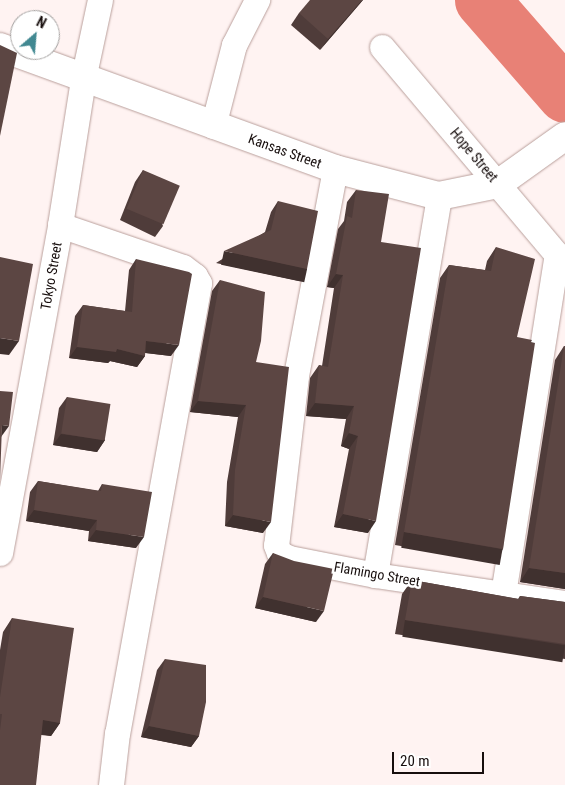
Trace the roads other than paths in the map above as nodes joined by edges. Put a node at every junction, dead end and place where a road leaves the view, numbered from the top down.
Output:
1 (100, 0) edge
2 (257, 0) edge
3 (0, 47) edge
4 (382, 47) dead end
5 (83, 79) junction
6 (213, 126) junction
7 (565, 136) edge
8 (335, 170) junction
9 (498, 184) junction
10 (439, 196) junction
11 (60, 225) junction
12 (561, 259) edge
13 (0, 553) edge
14 (375, 576) junction
15 (503, 594) junction
16 (565, 603) edge
17 (111, 785) edge

1 - 5 street, Tokyo Street
2 - 6 street
3 - 5 street, Kansas Street
4 - 9 street, Hope Street
5 - 6 street, Kansas Street
5 - 11 street, Tokyo Street
6 - 8 street, Kansas Street
7 - 9 street, Kansas Street
8 - 10 street, Kansas Street
8 - 14 street, Flamingo Street
9 - 10 street, Kansas Street
9 - 12 street, Hope Street
10 - 14 street
11 - 13 street, Tokyo Street
11 - 17 street
12 - 15 street
14 - 15 street, Flamingo Street
15 - 16 street, Flamingo Street

